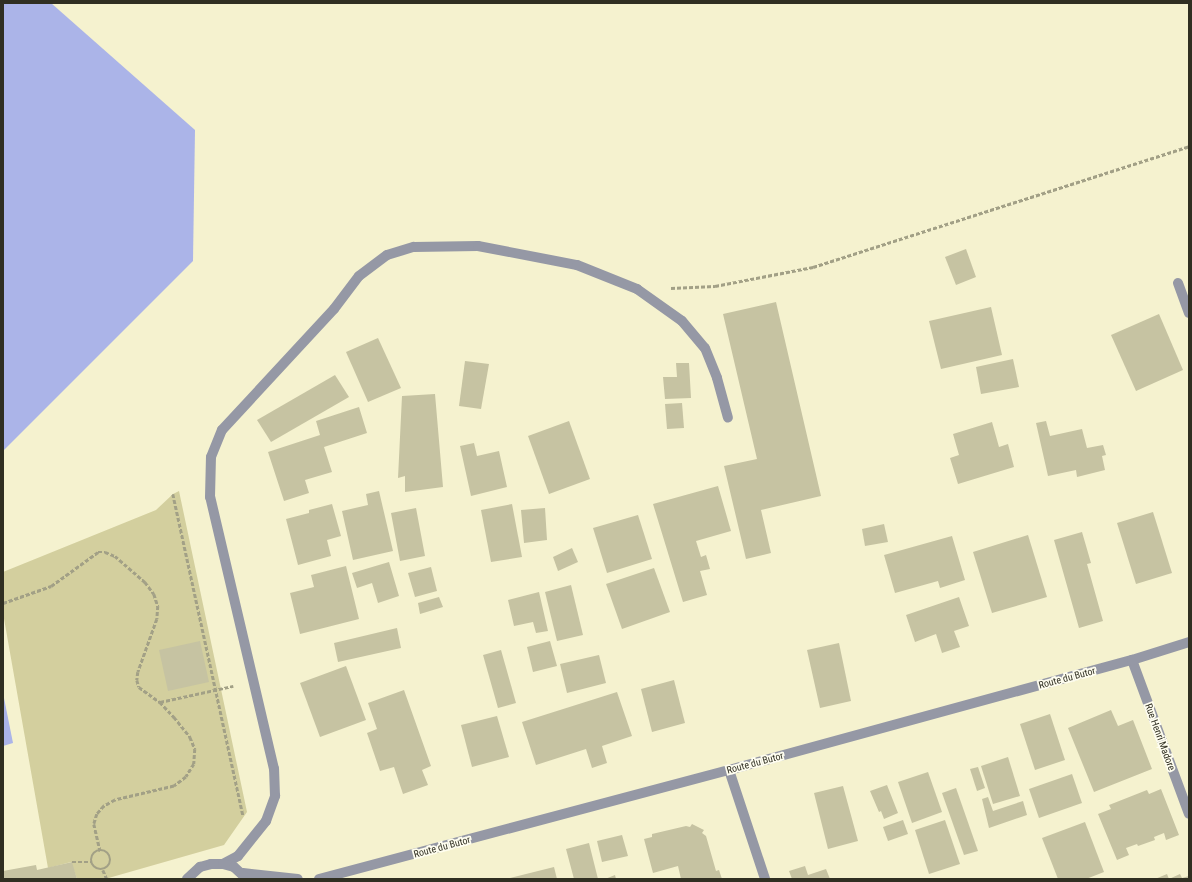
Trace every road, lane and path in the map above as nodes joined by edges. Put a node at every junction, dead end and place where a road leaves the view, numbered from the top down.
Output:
1 (1189, 146) edge
2 (1178, 283) dead end
3 (637, 289) junction
4 (1189, 313) edge
5 (728, 418) dead end
6 (173, 494) dead end
7 (3, 603) edge
8 (1189, 642) edge
9 (1132, 660) junction
10 (254, 682) junction
11 (216, 690) junction
12 (160, 702) junction
13 (729, 770) junction
14 (1189, 814) edge
15 (249, 843) junction
16 (100, 851) junction
17 (72, 862) dead end
18 (92, 862) junction
19 (223, 864) junction
20 (103, 870) junction
21 (245, 876) edge
22 (107, 879) edge
23 (187, 879) edge
24 (298, 879) edge
25 (320, 879) edge
26 (765, 879) edge

1 - 3 path
2 - 4 street
3 - 5 street
3 - 10 street
6 - 11 path
7 - 12 path
8 - 9 street, Route du Butor
9 - 13 street, Route du Butor
9 - 14 street, Rue Henri Madore
10 - 11 path
10 - 15 street
11 - 12 path
11 - 15 path
12 - 16 path
13 - 25 street, Route du Butor
13 - 26 street
15 - 19 street
16 - 18 path
16 - 20 path
17 - 18 path
18 - 20 path
19 - 21 street
19 - 23 street
20 - 22 path
21 - 24 street

